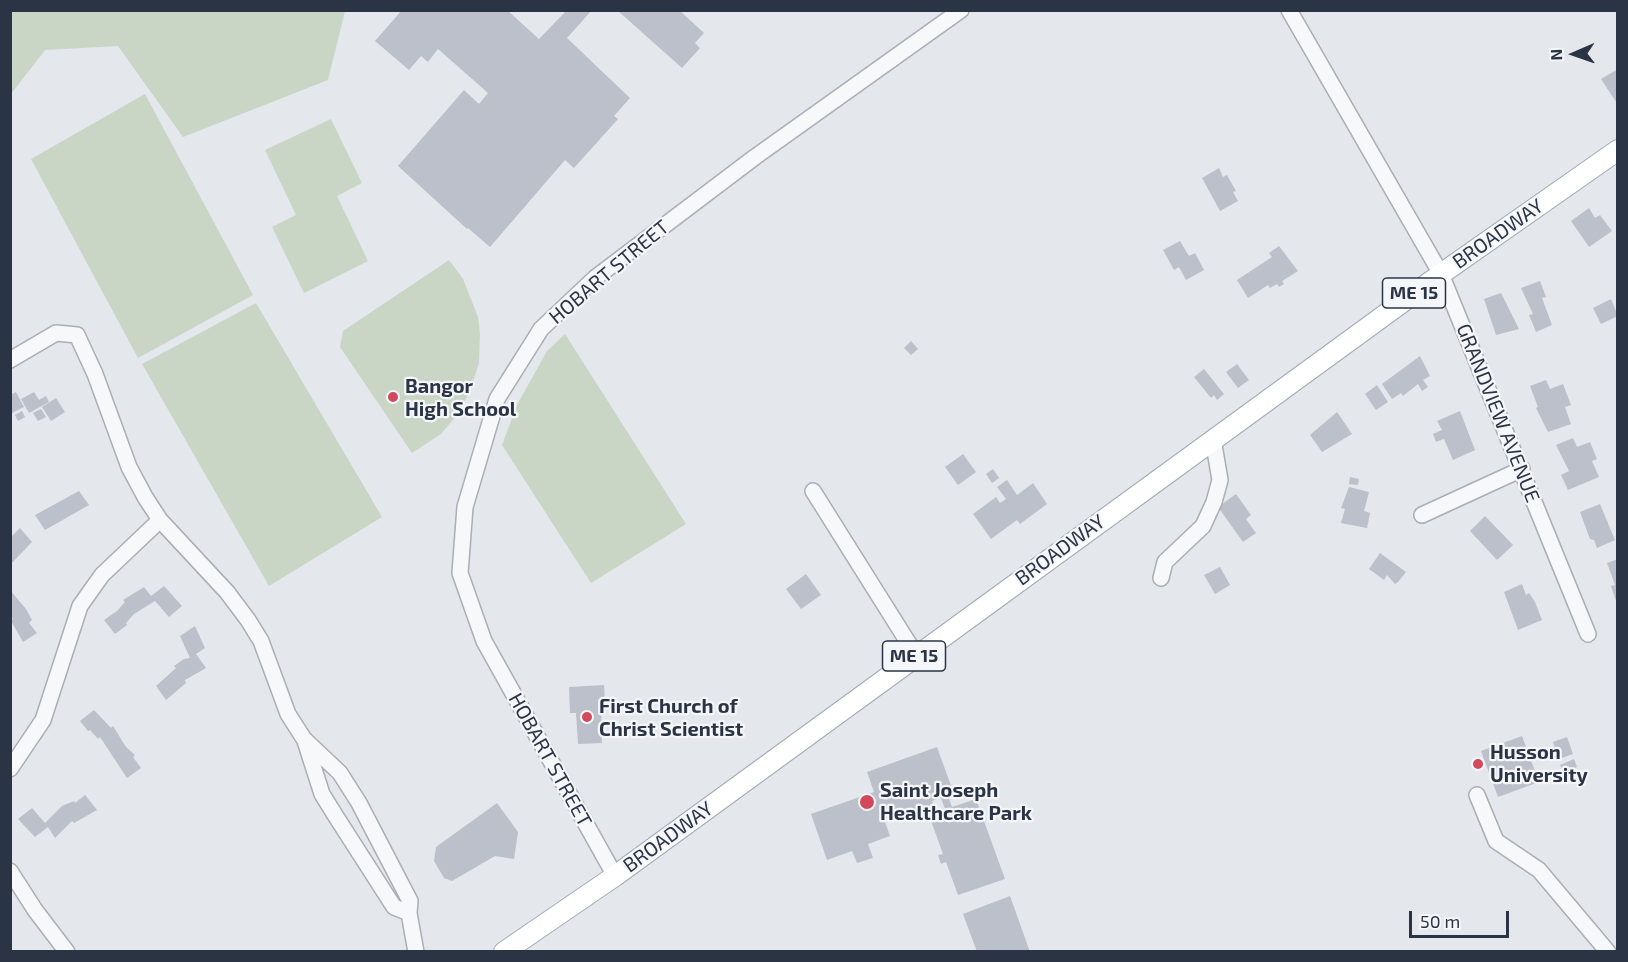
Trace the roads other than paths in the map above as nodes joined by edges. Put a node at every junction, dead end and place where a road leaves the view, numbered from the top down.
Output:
1 (961, 10) edge
2 (1289, 10) edge
3 (1617, 150) edge
4 (1441, 274) junction
5 (10, 360) edge
6 (1213, 439) junction
7 (1522, 469) junction
8 (813, 491) dead end
9 (1422, 515) dead end
10 (160, 520) junction
11 (1161, 578) dead end
12 (1588, 634) dead end
13 (916, 655) junction
14 (304, 739) junction
15 (10, 769) edge
16 (1477, 795) dead end
17 (10, 871) edge
18 (615, 876) junction
19 (409, 913) junction
20 (419, 949) edge
21 (67, 951) edge
22 (504, 951) edge
23 (1608, 951) edge

1 - 18 street, HOBART STREET
2 - 4 street, GRANDVIEW AVENUE
3 - 4 main road, BROADWAY / ME 15
4 - 6 main road, BROADWAY / ME 15
4 - 7 street, GRANDVIEW AVENUE
5 - 10 street
6 - 11 street
6 - 13 main road, BROADWAY / ME 15
7 - 9 street
7 - 12 street, GRANDVIEW AVENUE
8 - 13 street
10 - 14 street
10 - 15 street
13 - 18 main road, BROADWAY / ME 15
14 - 19 street
14 - 19 street
16 - 23 street
17 - 21 street
18 - 22 main road, BROADWAY / ME 15
19 - 20 street

